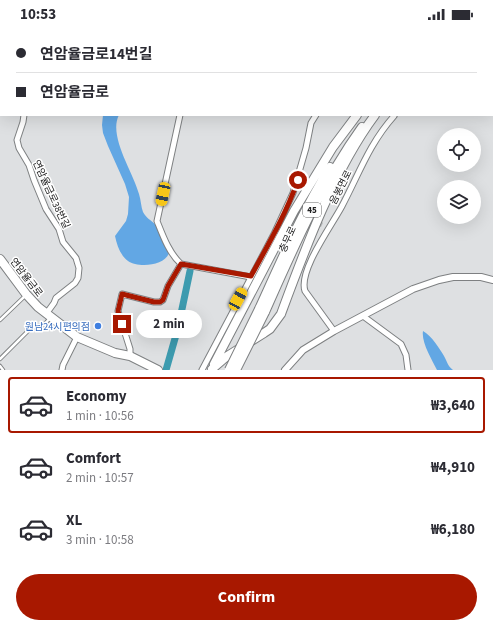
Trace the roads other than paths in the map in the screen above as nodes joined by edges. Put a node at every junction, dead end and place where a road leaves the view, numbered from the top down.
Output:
1 (24, 116) edge
2 (180, 116) edge
3 (315, 116) edge
4 (356, 116) edge
5 (361, 116) edge
6 (370, 116) edge
7 (374, 116) edge
8 (394, 116) dead end
9 (286, 208) junction
10 (292, 210) tunnel mouth
11 (322, 225) tunnel mouth
12 (329, 229) junction
13 (0, 259) edge
14 (181, 264) junction
15 (251, 276) junction
16 (493, 280) edge
17 (26, 294) junction
18 (262, 310) junction
19 (48, 316) junction
20 (363, 316) junction
21 (0, 320) edge
22 (334, 331) junction
23 (77, 337) junction
24 (130, 356) junction
25 (0, 359) edge
26 (0, 366) edge
27 (2, 370) edge
28 (62, 370) edge
29 (158, 370) edge
30 (202, 370) edge
31 (211, 370) edge
32 (229, 370) edge
33 (236, 370) edge
34 (285, 370) edge
35 (408, 370) edge

1 - 19 street, 연암율금로38번길
2 - 14 street
3 - 9 street
4 - 31 main road
5 - 18 main road, 충무로 / 45
6 - 18 main road, 충무로 / 45
7 - 31 main road
8 - 12 street, 음봉면로
9 - 10 street
9 - 15 street
11 - 12 street
12 - 22 street, 음봉면로
13 - 17 main road, 연암율금로
14 - 15 street
14 - 24 street
15 - 30 street
16 - 20 street
17 - 19 main road, 연암율금로
17 - 21 lane
18 - 32 main road, 45, bridge
18 - 33 main road, 45, bridge
19 - 23 main road, 연암율금로
19 - 25 lane
20 - 22 street
20 - 35 street
22 - 34 street
23 - 24 main road, 연암율금로
23 - 28 street
24 - 29 main road, 연암율금로
26 - 27 lane

